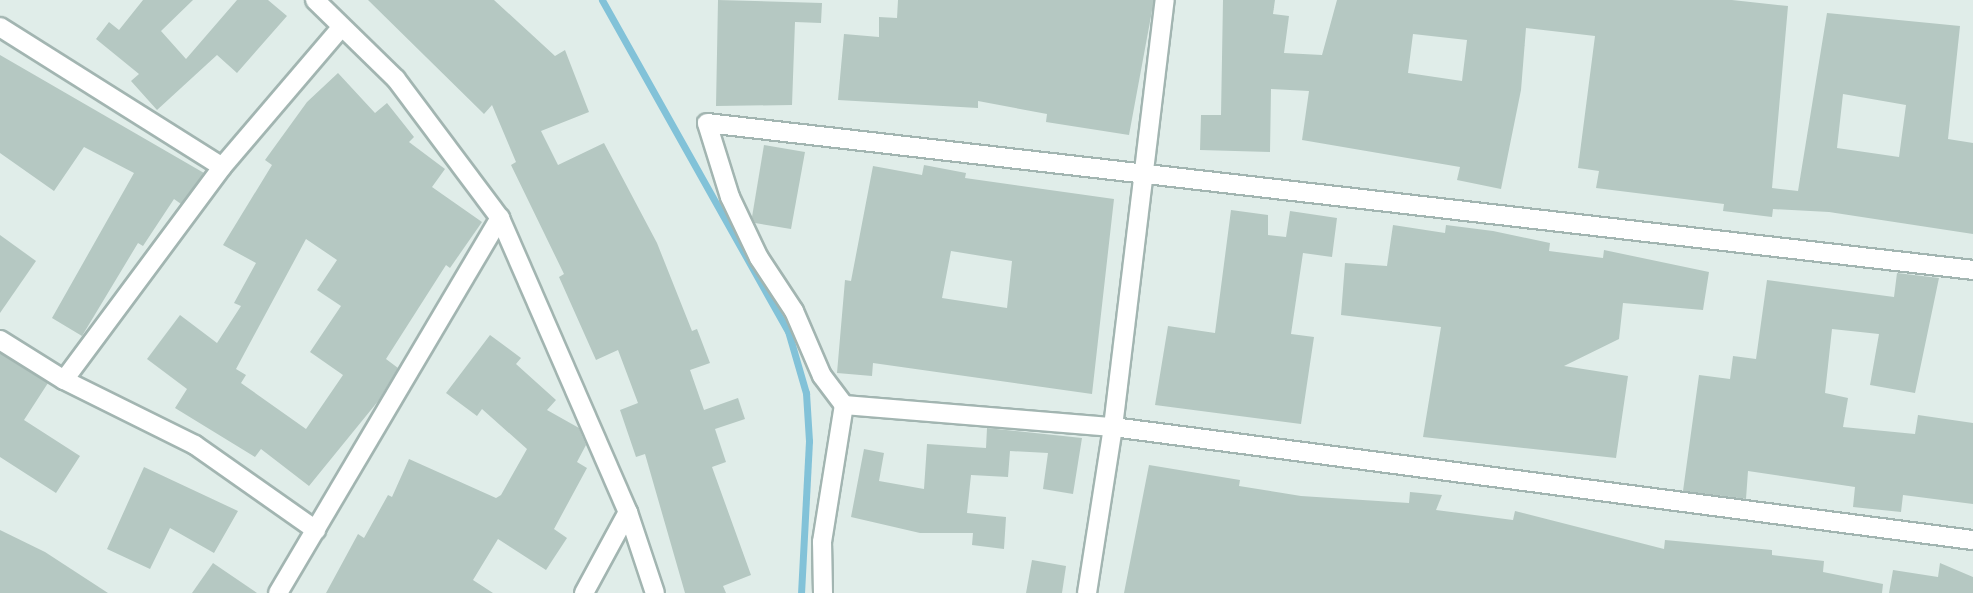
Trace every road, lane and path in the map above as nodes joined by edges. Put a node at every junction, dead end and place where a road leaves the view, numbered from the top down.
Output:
1 (315, 0) edge
2 (1165, 0) edge
3 (0, 27) edge
4 (340, 29) junction
5 (222, 167) junction
6 (1141, 171) junction
7 (500, 219) junction
8 (1973, 270) edge
9 (0, 340) edge
10 (64, 380) junction
11 (844, 405) junction
12 (1113, 427) junction
13 (628, 512) junction
14 (316, 530) junction
15 (1973, 540) edge
16 (278, 593) edge
17 (584, 593) edge
18 (655, 593) edge
19 (823, 593) edge
20 (1087, 593) edge

1 - 4 street
2 - 6 street
3 - 5 street
4 - 5 street
4 - 7 street
5 - 10 street
6 - 8 street
6 - 11 street
6 - 12 street
7 - 13 street
7 - 14 street
9 - 10 street
10 - 14 street
11 - 12 street
11 - 19 street
12 - 15 street
12 - 20 street
13 - 17 street
13 - 18 street
14 - 16 street

